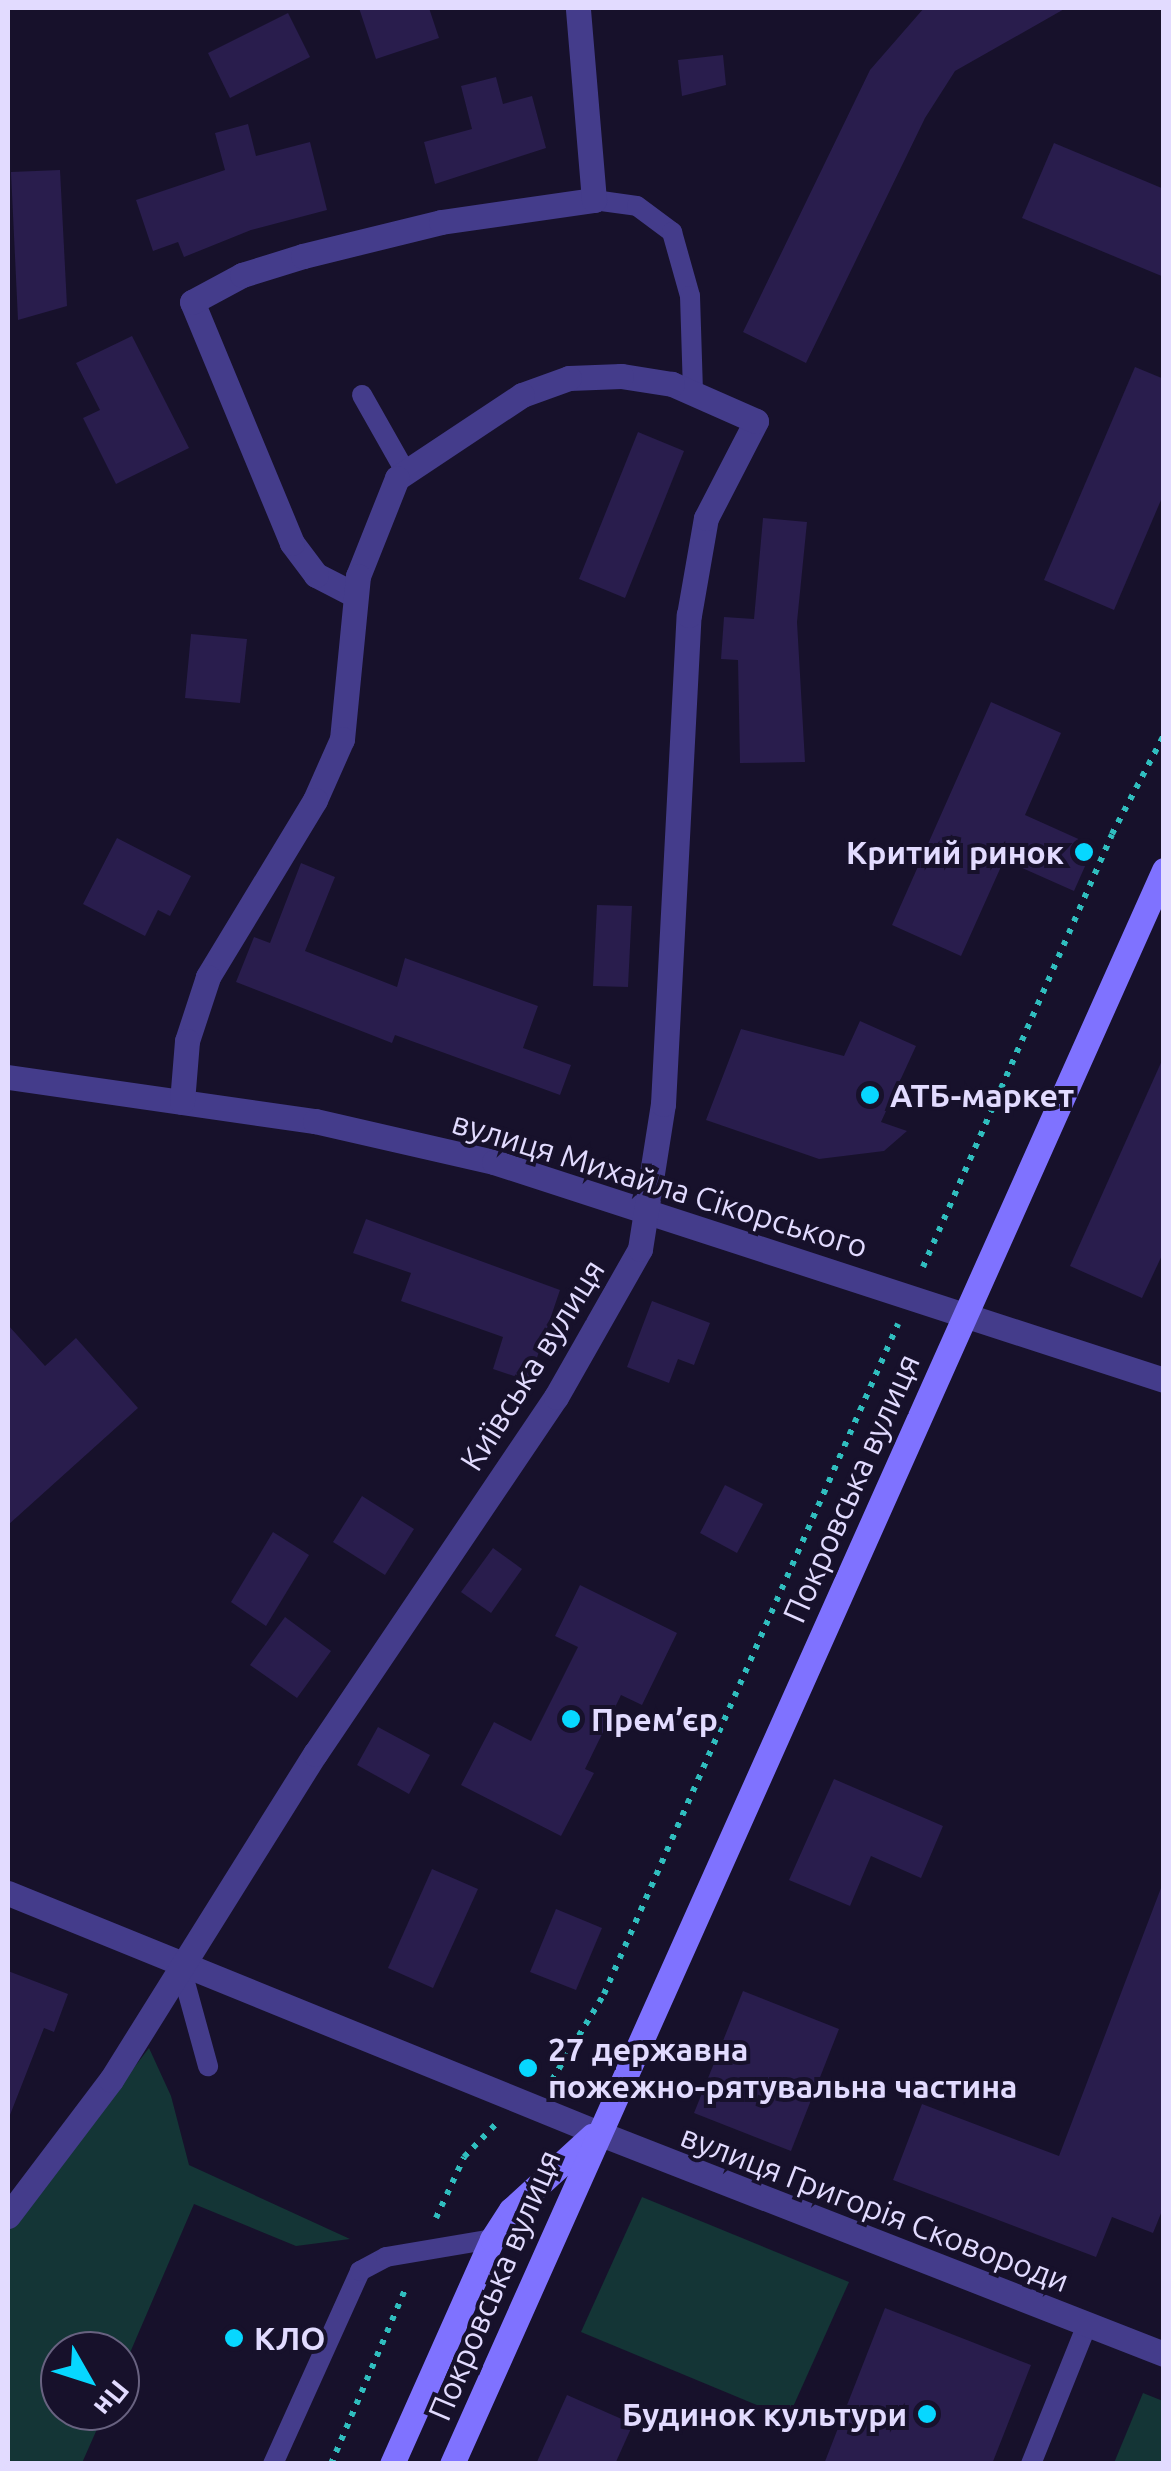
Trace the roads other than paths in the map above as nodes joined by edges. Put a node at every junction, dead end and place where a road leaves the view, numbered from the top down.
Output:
1 (578, 8) edge
2 (594, 200) junction
3 (693, 390) junction
4 (362, 395) dead end
5 (405, 471) junction
6 (355, 595) junction
7 (1164, 870) edge
8 (8, 1078) edge
9 (182, 1102) junction
10 (652, 1210) junction
11 (964, 1316) junction
12 (1164, 1380) edge
13 (8, 1893) edge
14 (181, 1968) junction
15 (208, 2066) dead end
16 (596, 2132) junction
17 (8, 2216) edge
18 (492, 2239) junction
19 (1087, 2325) junction
20 (1164, 2354) edge
21 (272, 2464) edge
22 (392, 2464) edge
23 (452, 2464) edge
24 (1031, 2464) edge

1 - 2 street
2 - 3 lane
2 - 6 street
3 - 5 street
3 - 10 street, Київська вулиця
4 - 5 lane
5 - 6 street
6 - 9 street
7 - 11 main road, Покровська вулиця
8 - 9 street, вулиця Михайла Сікорського
9 - 10 street, вулиця Михайла Сікорського
10 - 11 street, вулиця Михайла Сікорського
10 - 14 street, Київська вулиця
11 - 12 street, вулиця Михайла Сікорського
11 - 16 main road, Покровська вулиця
13 - 14 street, вулиця Григорія Сковороди
14 - 15 lane
14 - 16 street, вулиця Григорія Сковороди
14 - 17 street, Київська вулиця
16 - 18 main road, Покровська вулиця
16 - 19 street, вулиця Григорія Сковороди
16 - 23 main road, Покровська вулиця
18 - 21 lane
18 - 22 main road, Покровська вулиця
19 - 20 street, вулиця Григорія Сковороди
19 - 24 lane

